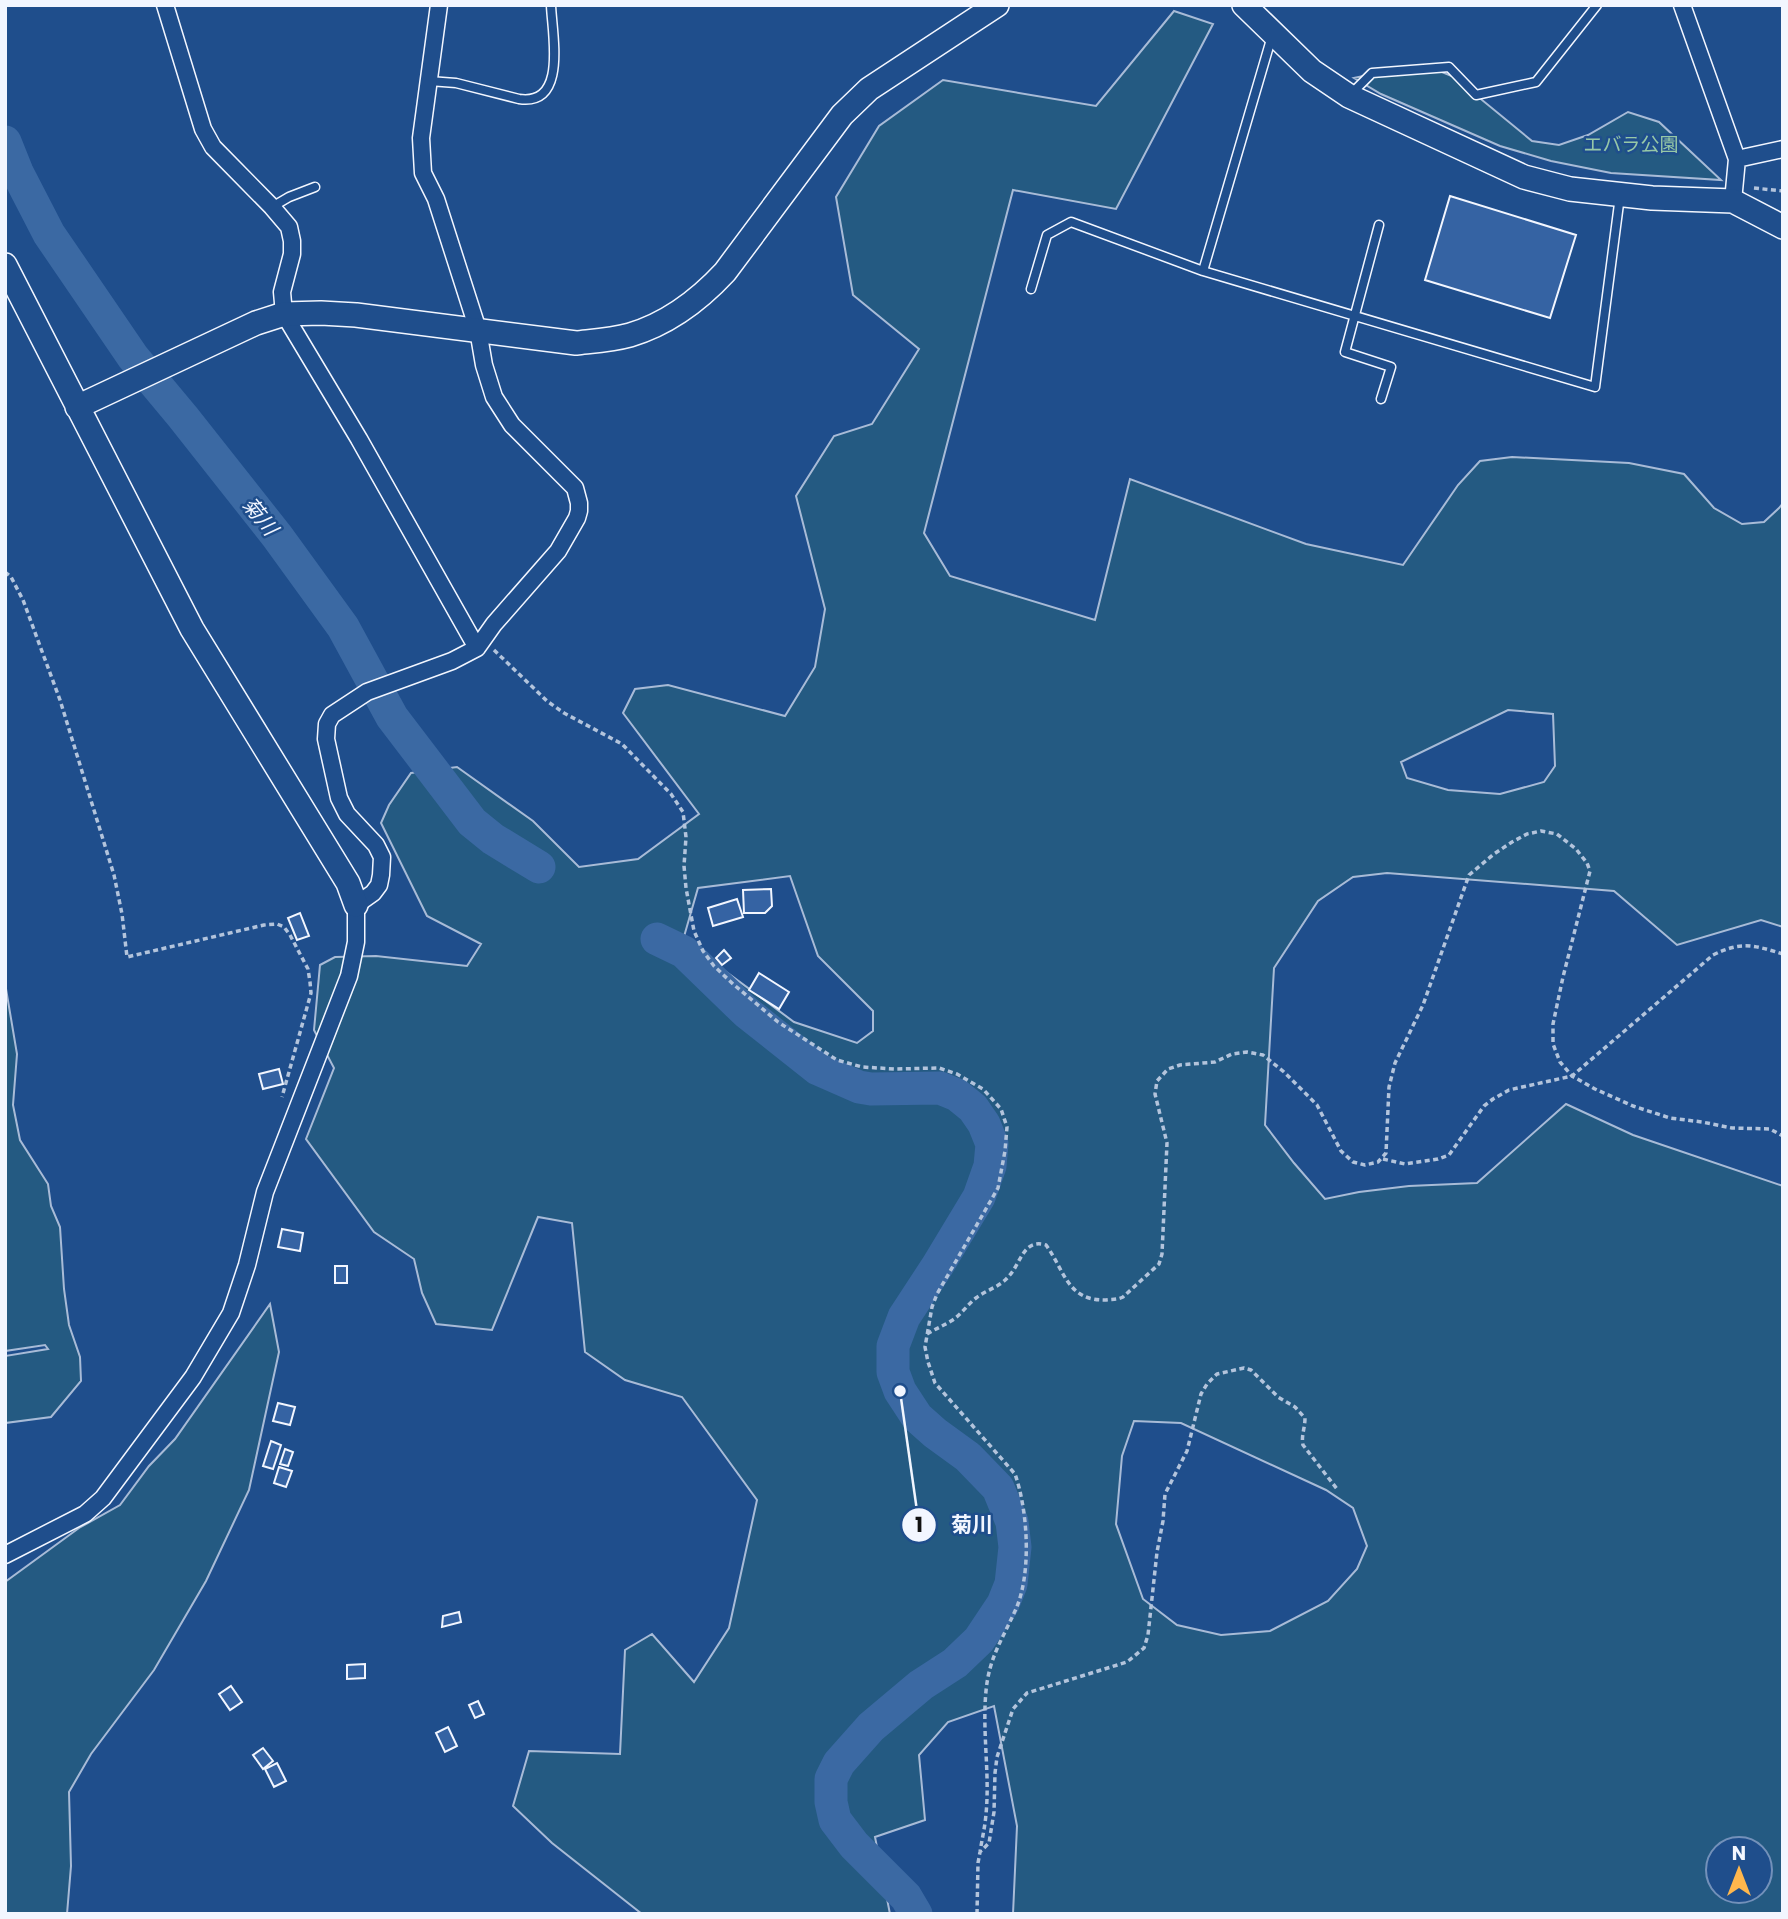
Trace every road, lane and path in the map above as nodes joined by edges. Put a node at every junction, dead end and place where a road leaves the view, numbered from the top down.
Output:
1 (165, 5) edge
2 (439, 5) edge
3 (551, 5) edge
4 (997, 5) edge
5 (1244, 5) edge
6 (1597, 5) edge
7 (1682, 5) edge
8 (1273, 34) junction
9 (429, 81) junction
10 (1349, 96) junction
11 (1783, 149) edge
12 (1737, 159) junction
13 (315, 187) dead end
14 (1620, 195) junction
15 (1733, 201) junction
16 (272, 206) junction
17 (1379, 225) dead end
18 (1783, 227) edge
19 (5, 265) edge
20 (1203, 271) junction
21 (1031, 289) dead end
22 (284, 314) junction
23 (1354, 316) junction
24 (478, 330) junction
25 (1381, 399) dead end
26 (76, 407) junction
27 (5, 572) edge
28 (480, 644) junction
29 (356, 905) junction
30 (1783, 954) edge
31 (1573, 1076) junction
32 (282, 1098) dead end
33 (1783, 1136) edge
34 (1383, 1159) junction
35 (927, 1334) junction
36 (1337, 1489) dead end
37 (5, 1556) edge
38 (980, 1852) junction
39 (977, 1914) edge

1 - 16 street
2 - 9 street
3 - 9 lane
4 - 24 street
5 - 8 street
6 - 10 lane
7 - 12 street
8 - 10 street
8 - 20 lane
9 - 24 street
10 - 14 street
11 - 12 street
12 - 15 street
13 - 16 lane
14 - 15 street
14 - 23 lane
15 - 18 street
16 - 22 street
17 - 23 lane
19 - 26 street
20 - 21 lane
20 - 23 lane
22 - 24 street
22 - 26 street
22 - 28 street
23 - 25 lane
24 - 28 street
26 - 29 street
27 - 32 path
28 - 29 street
28 - 35 path
29 - 37 street
30 - 31 path
31 - 33 path
31 - 34 path
31 - 34 path
34 - 35 path
35 - 38 path
36 - 38 path
38 - 39 path

